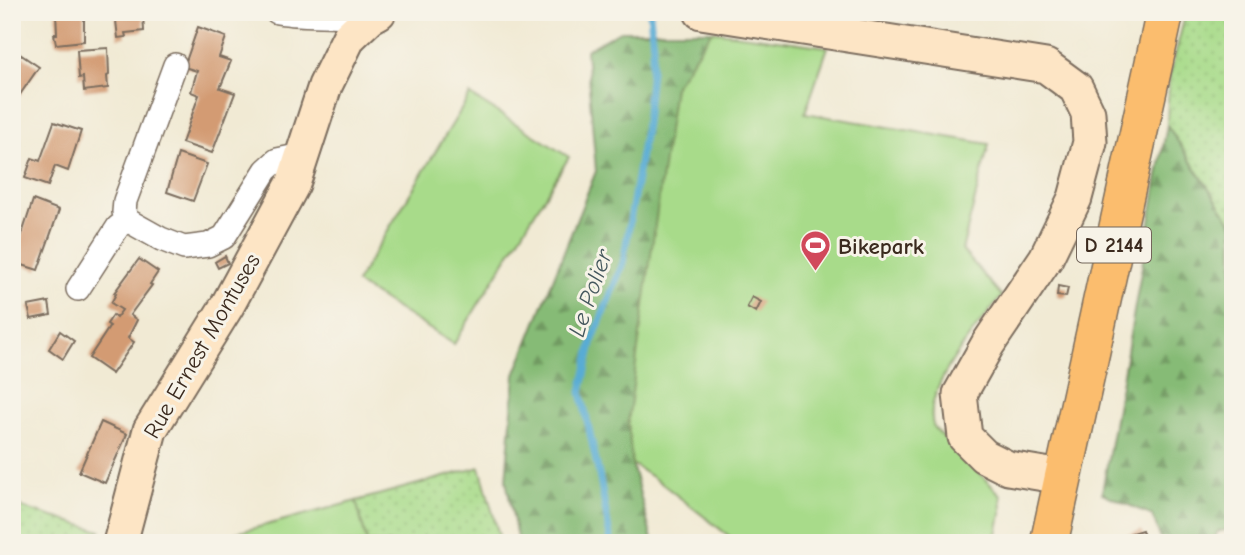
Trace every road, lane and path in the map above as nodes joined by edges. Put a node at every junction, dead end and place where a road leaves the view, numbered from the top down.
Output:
1 (277, 12) edge
2 (701, 12) edge
3 (1165, 12) edge
4 (374, 15) edge
5 (175, 65) dead end
6 (302, 155) junction
7 (127, 219) junction
8 (78, 289) dead end
9 (1062, 477) junction
10 (120, 543) edge
11 (1049, 543) edge

1 - 4 street
2 - 9 street
3 - 9 main road, D 2144
4 - 6 street, Rue Ernest Montuses
5 - 7 street
6 - 7 street, Rue Ernest Montuses
6 - 10 street, Rue Ernest Montuses
7 - 8 street
9 - 11 main road, D 2144

